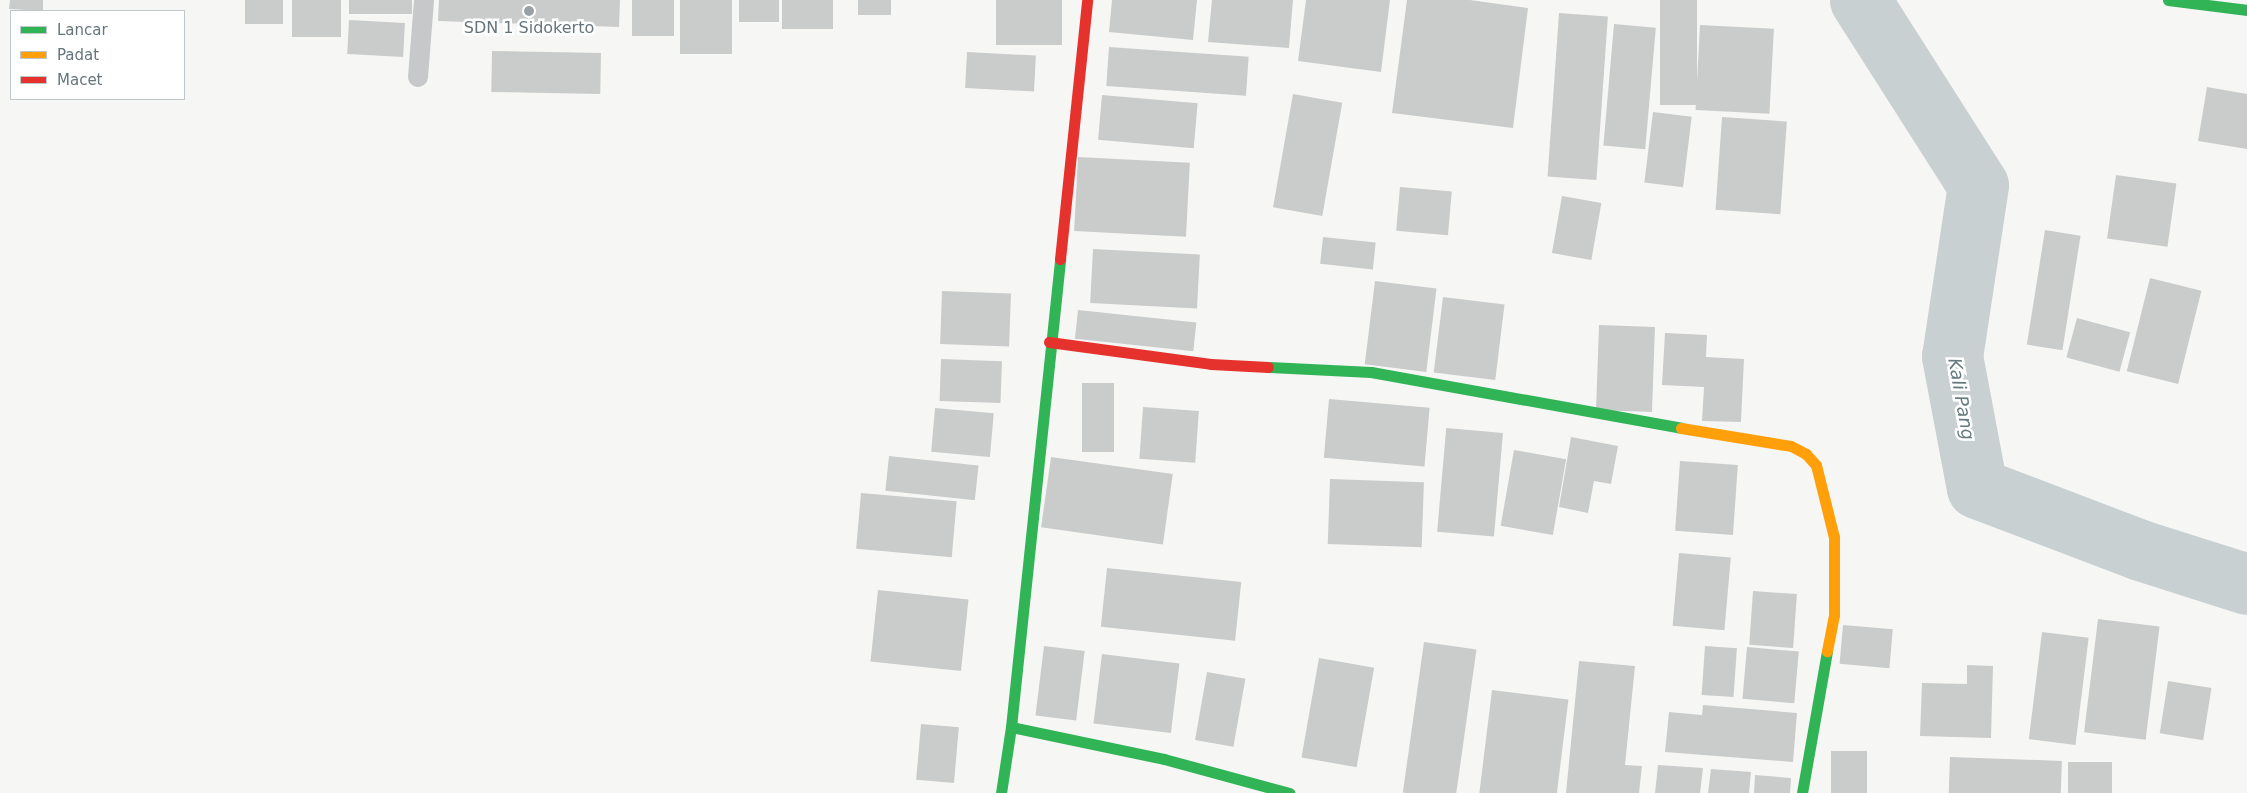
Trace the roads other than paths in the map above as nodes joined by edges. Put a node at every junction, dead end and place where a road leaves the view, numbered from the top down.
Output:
1 (424, 0) edge
2 (1087, 0) edge
3 (2168, 0) edge
4 (2247, 10) edge
5 (418, 76) dead end
6 (1049, 342) junction
7 (1011, 727) junction
8 (1001, 793) edge
9 (1289, 793) edge
10 (1802, 793) edge

1 - 5 lane
2 - 6 main road
3 - 4 main road
6 - 7 main road
6 - 10 main road
7 - 8 main road
7 - 9 main road

